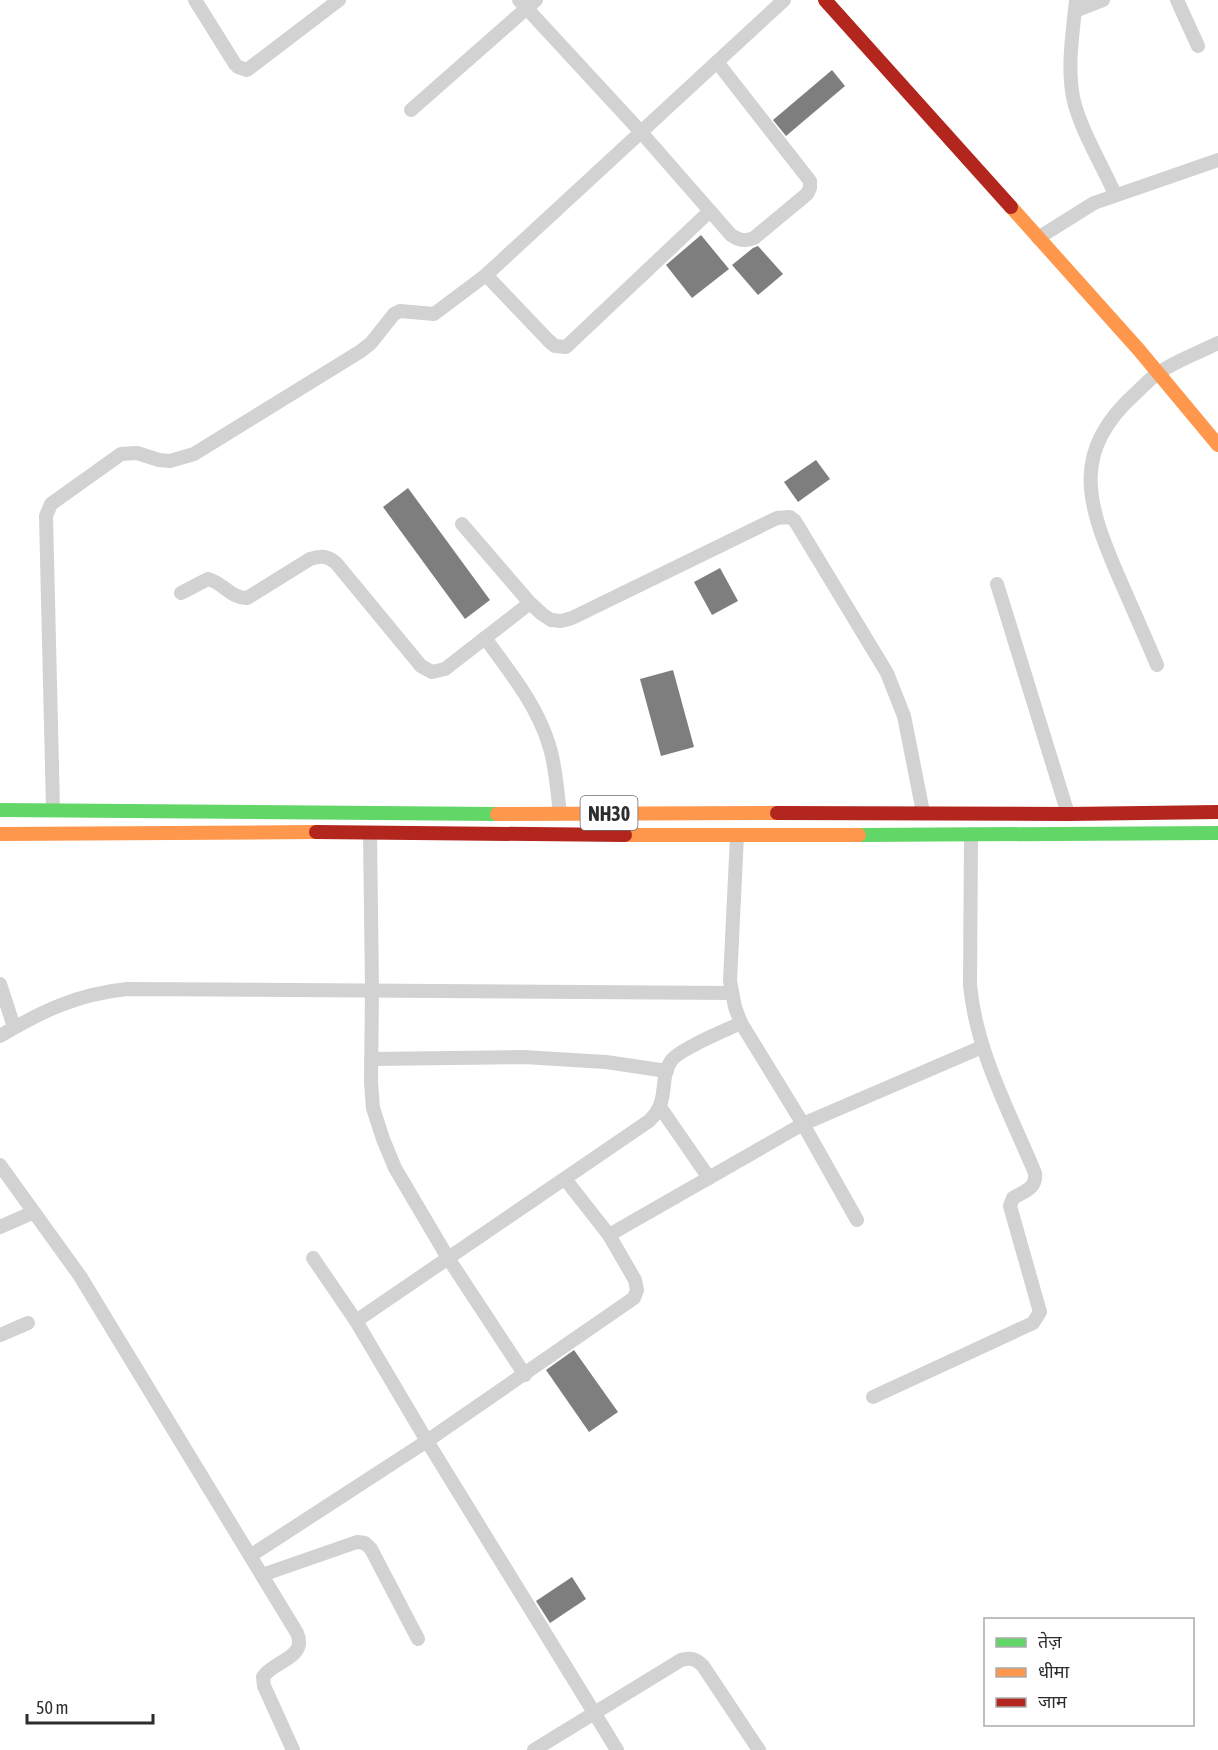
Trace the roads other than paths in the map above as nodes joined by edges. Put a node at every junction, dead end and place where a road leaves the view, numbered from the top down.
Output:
1 (195, 0) edge
2 (339, 0) edge
3 (784, 0) edge
4 (825, 0) edge
5 (1103, 0) edge
6 (1178, 0) edge
7 (528, 3) edge
8 (1075, 5) edge
9 (1198, 46) dead end
10 (717, 62) junction
11 (411, 111) dead end
12 (640, 131) junction
13 (1218, 160) edge
14 (1115, 194) junction
15 (710, 211) junction
16 (1038, 238) junction
17 (486, 274) junction
18 (1218, 343) edge
19 (1158, 373) junction
20 (1218, 445) edge
21 (462, 524) dead end
22 (997, 584) dead end
23 (181, 593) dead end
24 (530, 603) junction
25 (485, 638) junction
26 (1157, 664) dead end
27 (53, 809) junction
28 (0, 810) edge
29 (923, 812) junction
30 (1218, 812) edge
31 (560, 813) junction
32 (1068, 814) junction
33 (370, 833) junction
34 (1218, 833) edge
35 (0, 834) edge
36 (971, 834) junction
37 (737, 836) junction
38 (0, 984) edge
39 (372, 990) junction
40 (732, 993) junction
41 (741, 1023) junction
42 (14, 1027) junction
43 (0, 1036) edge
44 (982, 1047) junction
45 (371, 1059) junction
46 (667, 1071) junction
47 (660, 1107) junction
48 (803, 1124) junction
49 (0, 1165) edge
50 (709, 1178) junction
51 (565, 1179) junction
52 (34, 1212) junction
53 (857, 1220) dead end
54 (0, 1227) edge
55 (609, 1235) junction
56 (313, 1258) dead end
57 (448, 1258) junction
58 (356, 1321) junction
59 (28, 1323) dead end
60 (0, 1335) edge
61 (525, 1375) junction
62 (873, 1397) dead end
63 (427, 1441) junction
64 (250, 1556) junction
65 (262, 1575) junction
66 (418, 1639) dead end
67 (595, 1714) junction
68 (293, 1750) edge
69 (534, 1750) edge
70 (617, 1750) edge
71 (759, 1750) edge

1 - 2 street
3 - 10 street
4 - 16 main road
5 - 8 street
6 - 9 street
7 - 11 street
7 - 12 street
8 - 14 street
10 - 12 street
10 - 15 street
12 - 15 street
12 - 17 street
13 - 14 street
14 - 16 street
15 - 17 street
16 - 19 main road
17 - 27 street
18 - 19 street
19 - 20 main road
19 - 26 street
21 - 24 street
22 - 32 street
23 - 25 street
24 - 25 street
24 - 29 street
25 - 31 street
27 - 28 main road, NH30
27 - 31 main road, NH30
29 - 31 main road, NH30
29 - 32 main road, NH30
30 - 32 main road, NH30
33 - 35 main road, NH30
33 - 37 main road, NH30
33 - 39 street
34 - 36 main road, NH30
36 - 37 main road, NH30
36 - 44 street
37 - 40 street
38 - 42 street
39 - 40 street
39 - 42 street
39 - 45 street
40 - 41 street
41 - 46 street
41 - 48 street
42 - 43 street
44 - 48 street
44 - 62 street
45 - 46 street
45 - 57 street
46 - 47 street
47 - 50 street
47 - 51 street
48 - 50 street
48 - 53 street
49 - 52 street
50 - 55 street
51 - 55 street
51 - 57 street
52 - 54 street
52 - 64 street
55 - 61 street
56 - 58 street
57 - 58 street
57 - 61 street
58 - 63 street
59 - 60 street
61 - 63 street
63 - 64 street
63 - 67 street
64 - 65 street
65 - 66 street
65 - 68 street
67 - 69 street
67 - 70 street
67 - 71 street

